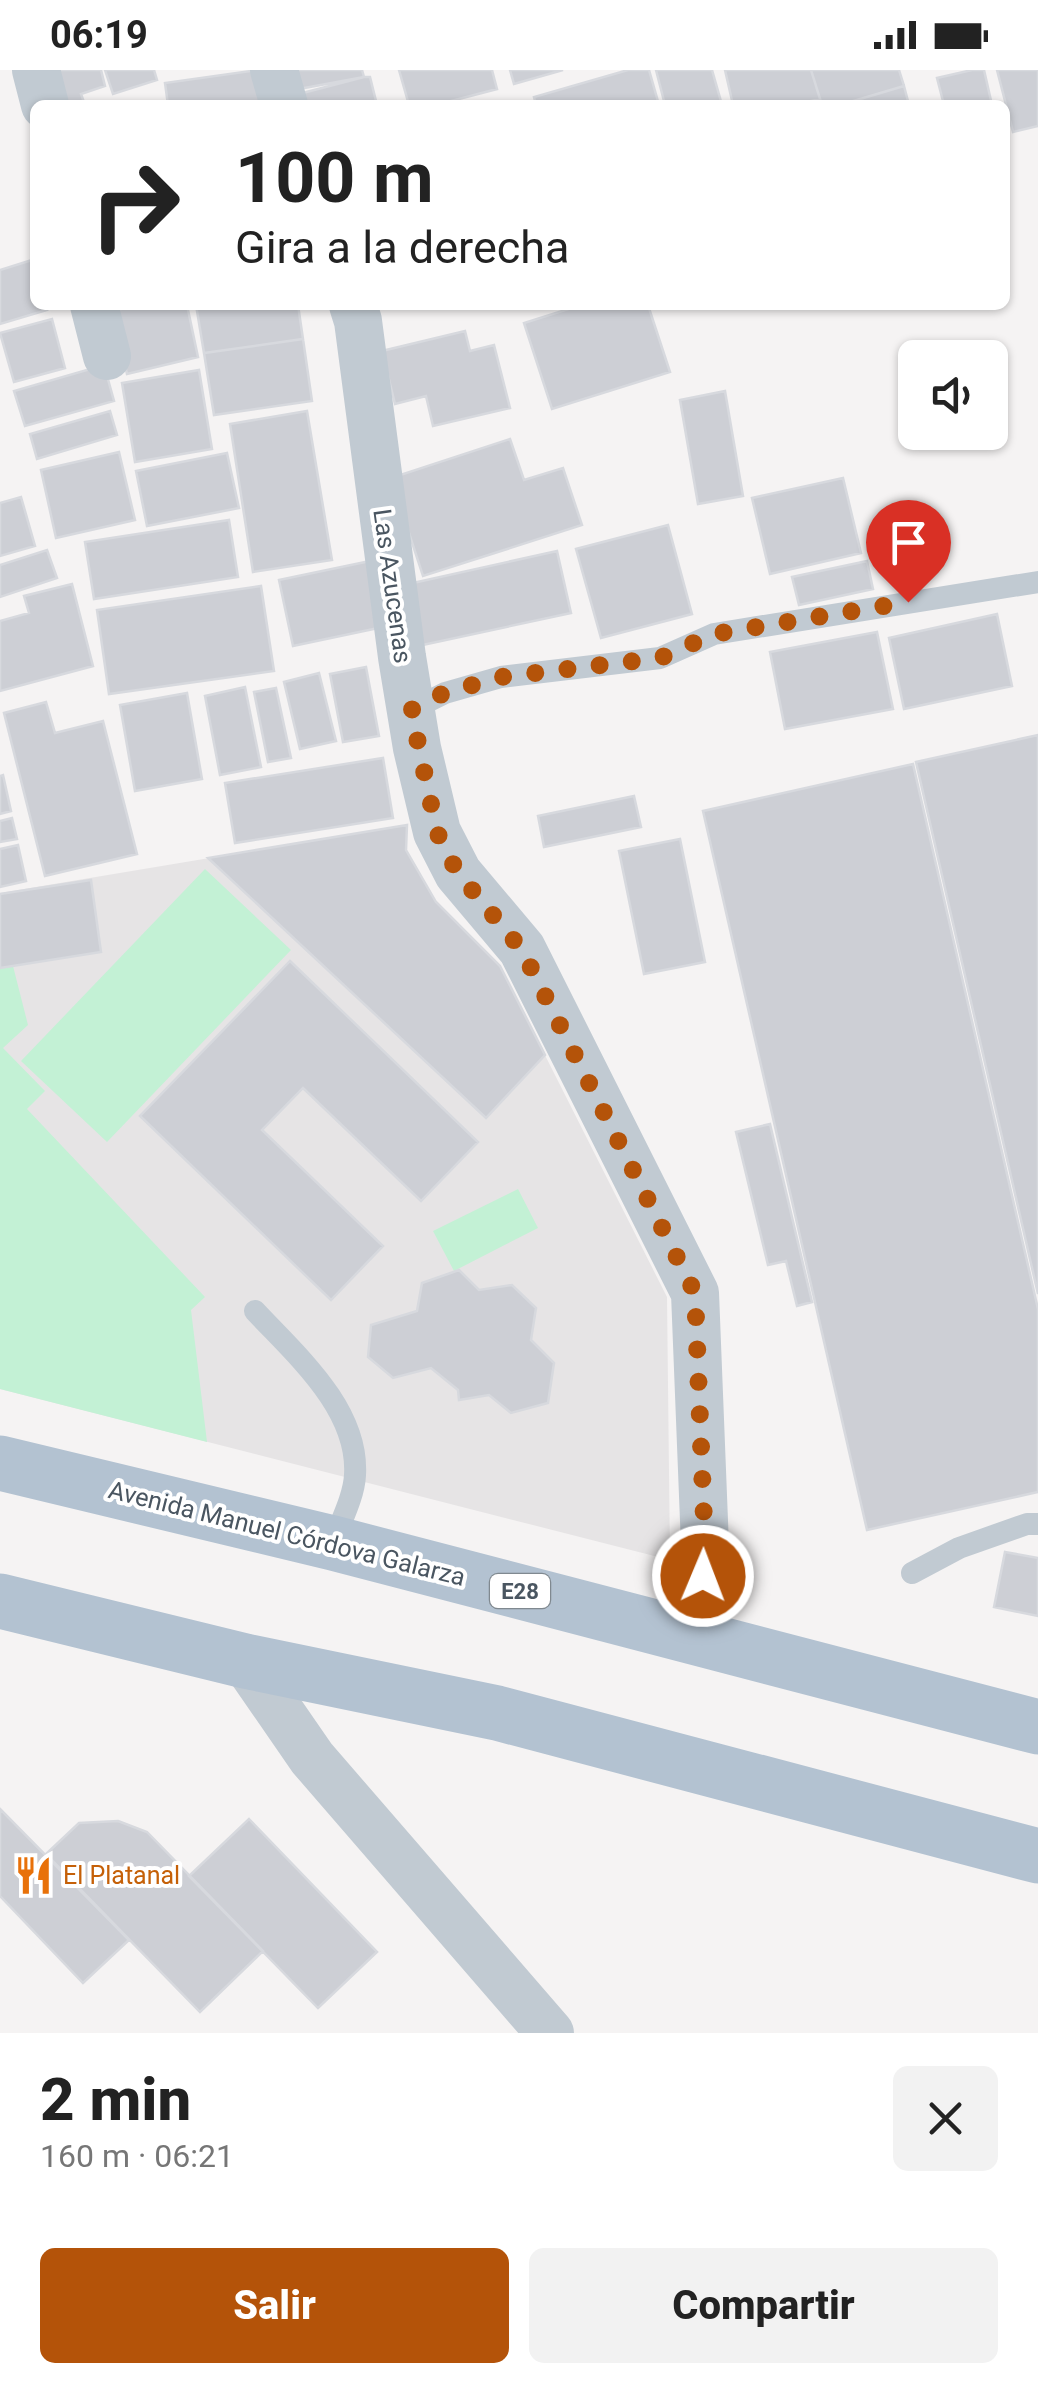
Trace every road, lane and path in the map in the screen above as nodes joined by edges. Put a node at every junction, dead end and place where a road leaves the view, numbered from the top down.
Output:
1 (36, 70) edge
2 (274, 70) edge
3 (44, 100) edge
4 (283, 100) edge
5 (95, 310) edge
6 (354, 310) edge
7 (107, 356) dead end
8 (1038, 582) edge
9 (411, 710) junction
10 (256, 1311) dead end
11 (0, 1463) edge
12 (1038, 1524) edge
13 (333, 1543) junction
14 (912, 1573) dead end
15 (0, 1601) edge
16 (699, 1636) junction
17 (245, 1660) junction
18 (1038, 1727) edge
19 (1038, 1856) edge
20 (550, 2033) edge

1 - 3 street
2 - 4 street
5 - 7 street
6 - 9 street, Las Azucenas
8 - 9 lane
9 - 16 street, Las Azucenas
10 - 13 lane
11 - 13 main road, Avenida Manuel Córdova Galarza / E28
12 - 14 lane
13 - 16 main road, Avenida Manuel Córdova Galarza / E28
15 - 17 main road
16 - 18 main road, Avenida Manuel Córdova Galarza / E28
17 - 19 main road
17 - 20 street

